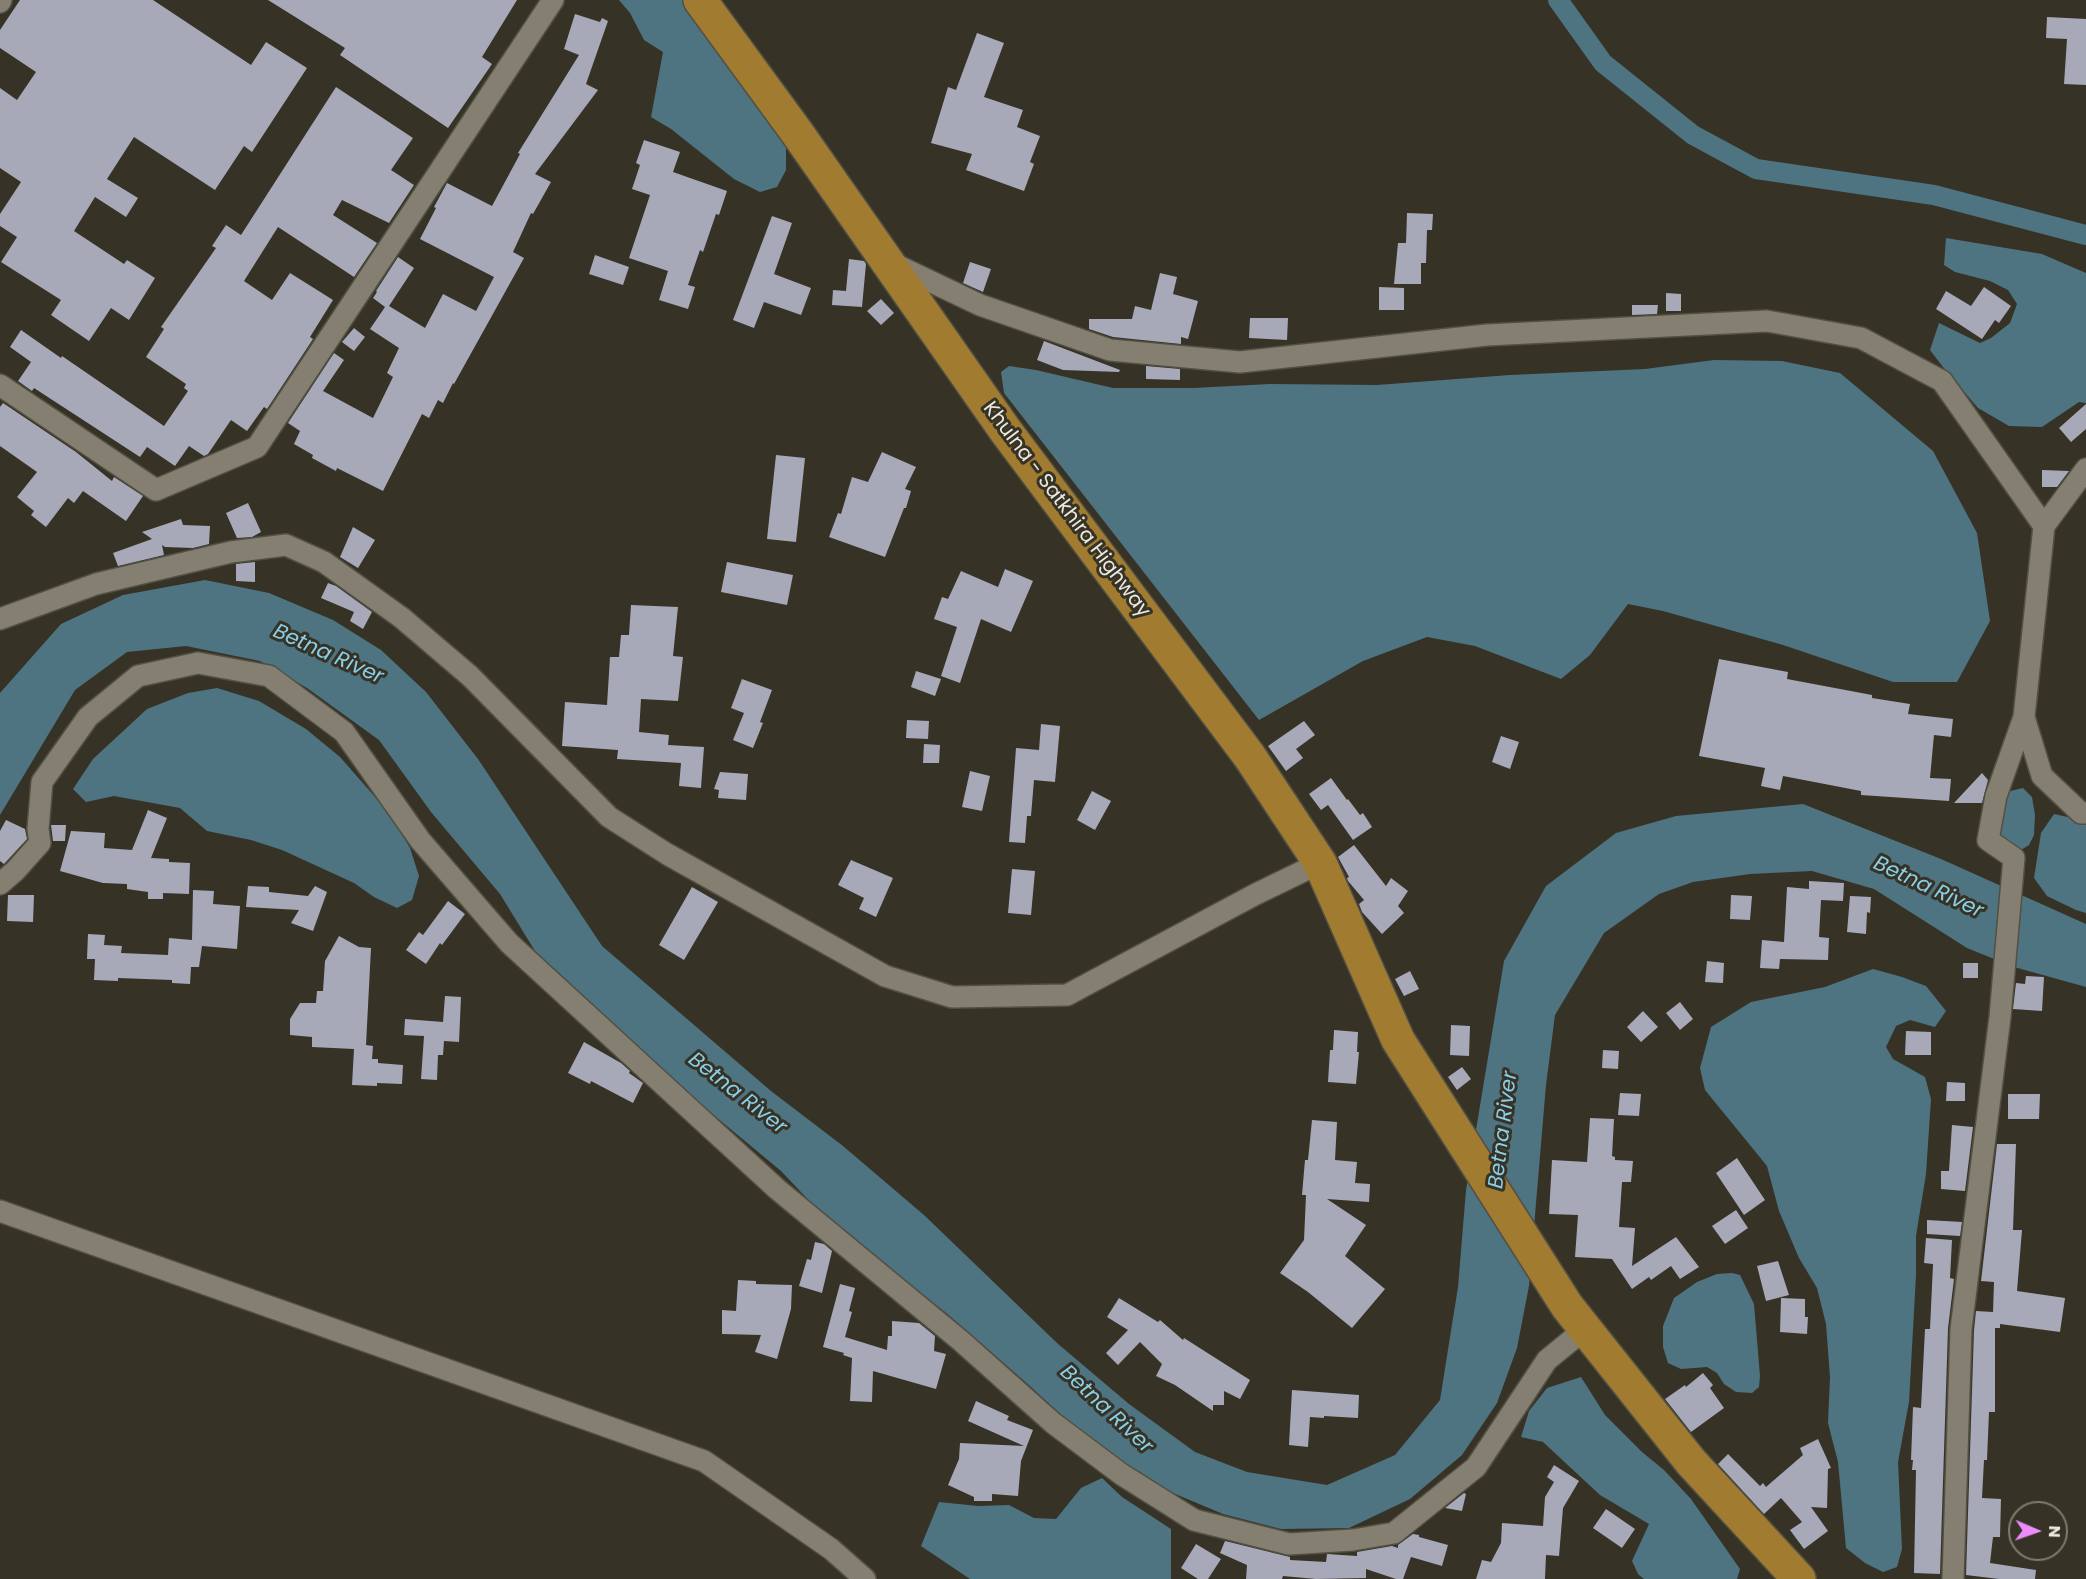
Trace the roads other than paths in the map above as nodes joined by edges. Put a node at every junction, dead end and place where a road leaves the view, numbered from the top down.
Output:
1 (553, 0) edge
2 (700, 0) edge
3 (887, 261) junction
4 (0, 385) edge
5 (2086, 469) edge
6 (2044, 526) junction
7 (0, 620) edge
8 (2024, 717) junction
9 (2086, 813) edge
10 (1320, 863) junction
11 (0, 884) edge
12 (0, 1210) edge
13 (1576, 1318) junction
14 (865, 1579) edge
15 (1798, 1579) edge
16 (1953, 1579) edge

1 - 4 street
2 - 3 highway, Khulna - Satkhira Highway
3 - 6 street
3 - 10 highway, Khulna - Satkhira Highway
5 - 6 street
6 - 8 street
7 - 10 street
8 - 9 street
8 - 16 street
10 - 13 highway, Khulna - Satkhira Highway
11 - 13 street
12 - 14 street
13 - 15 highway, Khulna - Satkhira Highway

